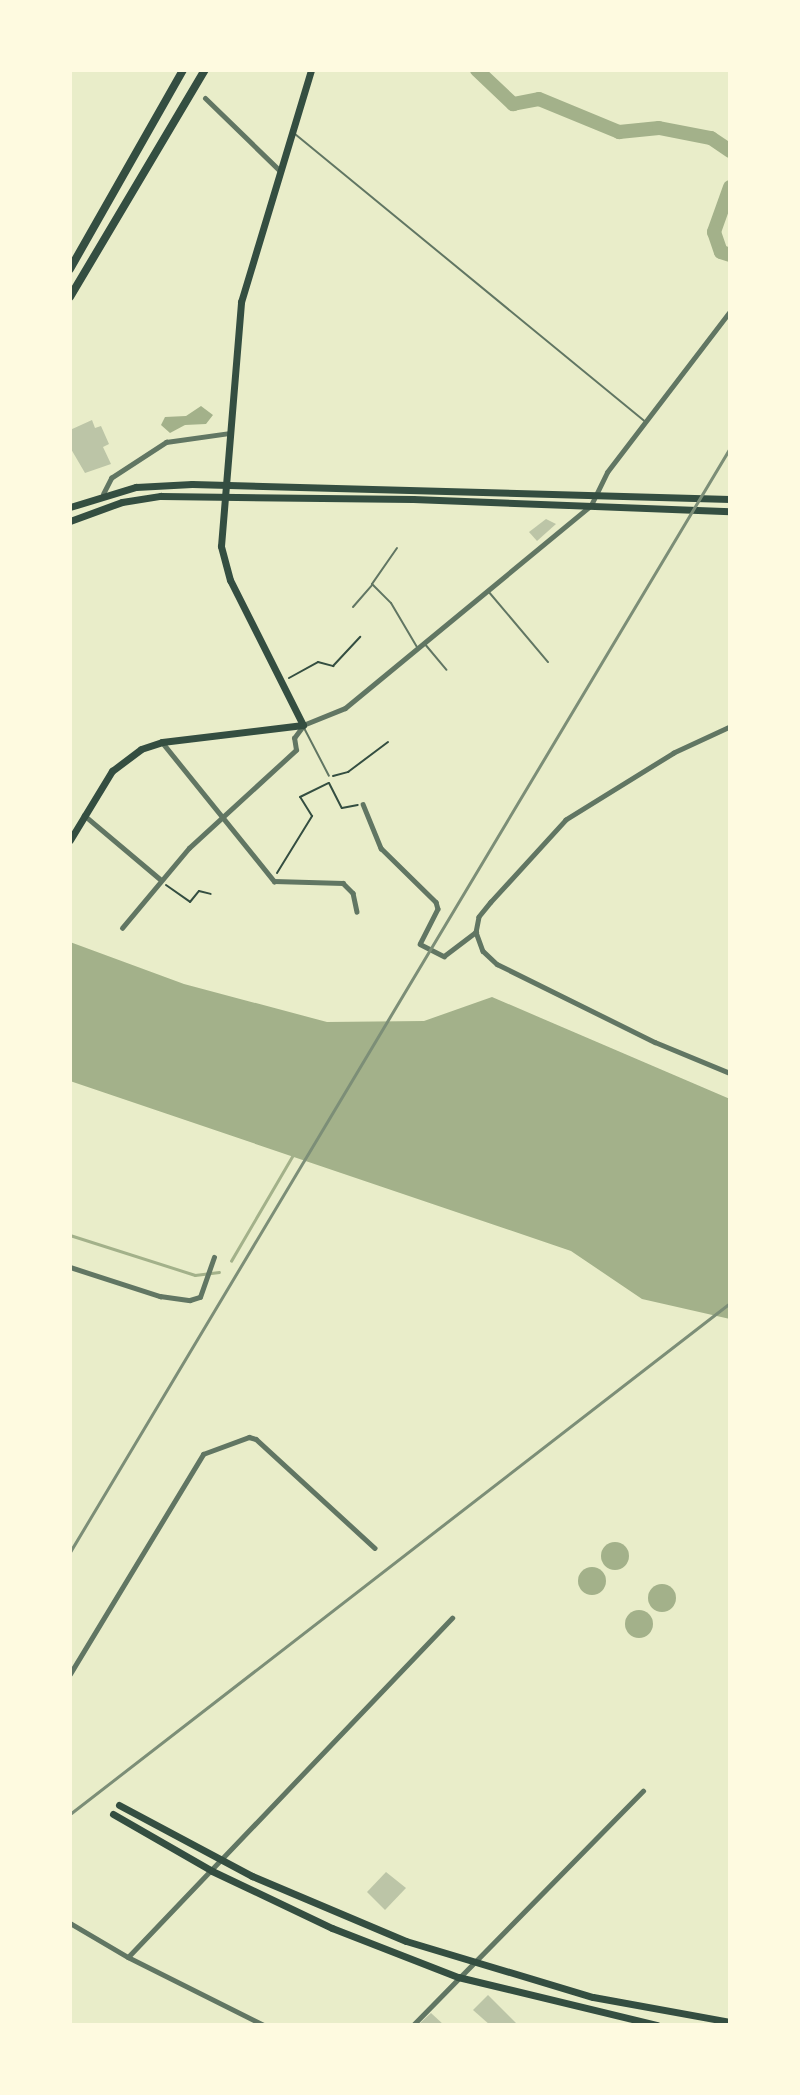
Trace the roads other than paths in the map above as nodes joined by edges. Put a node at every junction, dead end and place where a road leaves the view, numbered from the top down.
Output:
1 (183, 70) edge
2 (205, 70) edge
3 (311, 70) edge
4 (205, 98) dead end
5 (292, 131) junction
6 (278, 169) junction
7 (70, 269) edge
8 (70, 297) edge
9 (730, 311) edge
10 (645, 421) junction
11 (230, 433) junction
12 (598, 492) junction
13 (103, 494) junction
14 (726, 499) edge
15 (591, 505) junction
16 (70, 507) edge
17 (730, 511) edge
18 (70, 521) edge
19 (397, 548) dead end
20 (372, 584) junction
21 (486, 589) junction
22 (353, 607) dead end
23 (424, 643) junction
24 (417, 648) junction
25 (548, 662) dead end
26 (447, 670) dead end
27 (303, 725) junction
28 (730, 727) edge
29 (162, 742) junction
30 (329, 776) road end
31 (363, 804) road end
32 (85, 815) junction
33 (220, 818) junction
34 (70, 840) edge
35 (160, 879) junction
36 (357, 912) dead end
37 (122, 928) dead end
38 (476, 932) junction
39 (730, 1073) edge
40 (214, 1257) dead end
41 (70, 1267) edge
42 (375, 1548) dead end
43 (452, 1618) dead end
44 (70, 1674) edge
45 (643, 1791) dead end
46 (119, 1805) dead end
47 (113, 1814) dead end
48 (221, 1860) junction
49 (212, 1871) junction
50 (70, 1923) edge
51 (128, 1957) junction
52 (473, 1965) junction
53 (458, 1977) junction
54 (730, 2022) edge
55 (264, 2025) edge
56 (413, 2025) edge
57 (657, 2025) edge

1 - 7 highway
2 - 8 highway
3 - 5 main road
4 - 6 street
5 - 6 main road
5 - 10 lane
6 - 11 main road
9 - 10 street
10 - 12 street
11 - 13 street
11 - 27 main road
12 - 13 main road
12 - 14 main road
12 - 15 street
13 - 16 main road
15 - 17 main road
15 - 18 main road
15 - 21 street
19 - 20 lane
20 - 22 lane
20 - 24 lane
21 - 23 street
21 - 25 lane
23 - 24 street
23 - 26 lane
24 - 27 street
27 - 29 main road
27 - 30 lane
27 - 33 street
28 - 38 street
29 - 32 main road
29 - 33 street
31 - 38 street
32 - 34 main road
32 - 35 street
33 - 35 street
33 - 36 street
35 - 37 street
38 - 39 street
40 - 41 street
42 - 44 street
43 - 48 street
45 - 52 street
46 - 48 main road
47 - 49 main road
48 - 49 street
48 - 52 main road
49 - 51 street
49 - 53 main road
50 - 51 street
51 - 55 street
52 - 53 street
52 - 54 main road
53 - 56 street
53 - 57 main road

